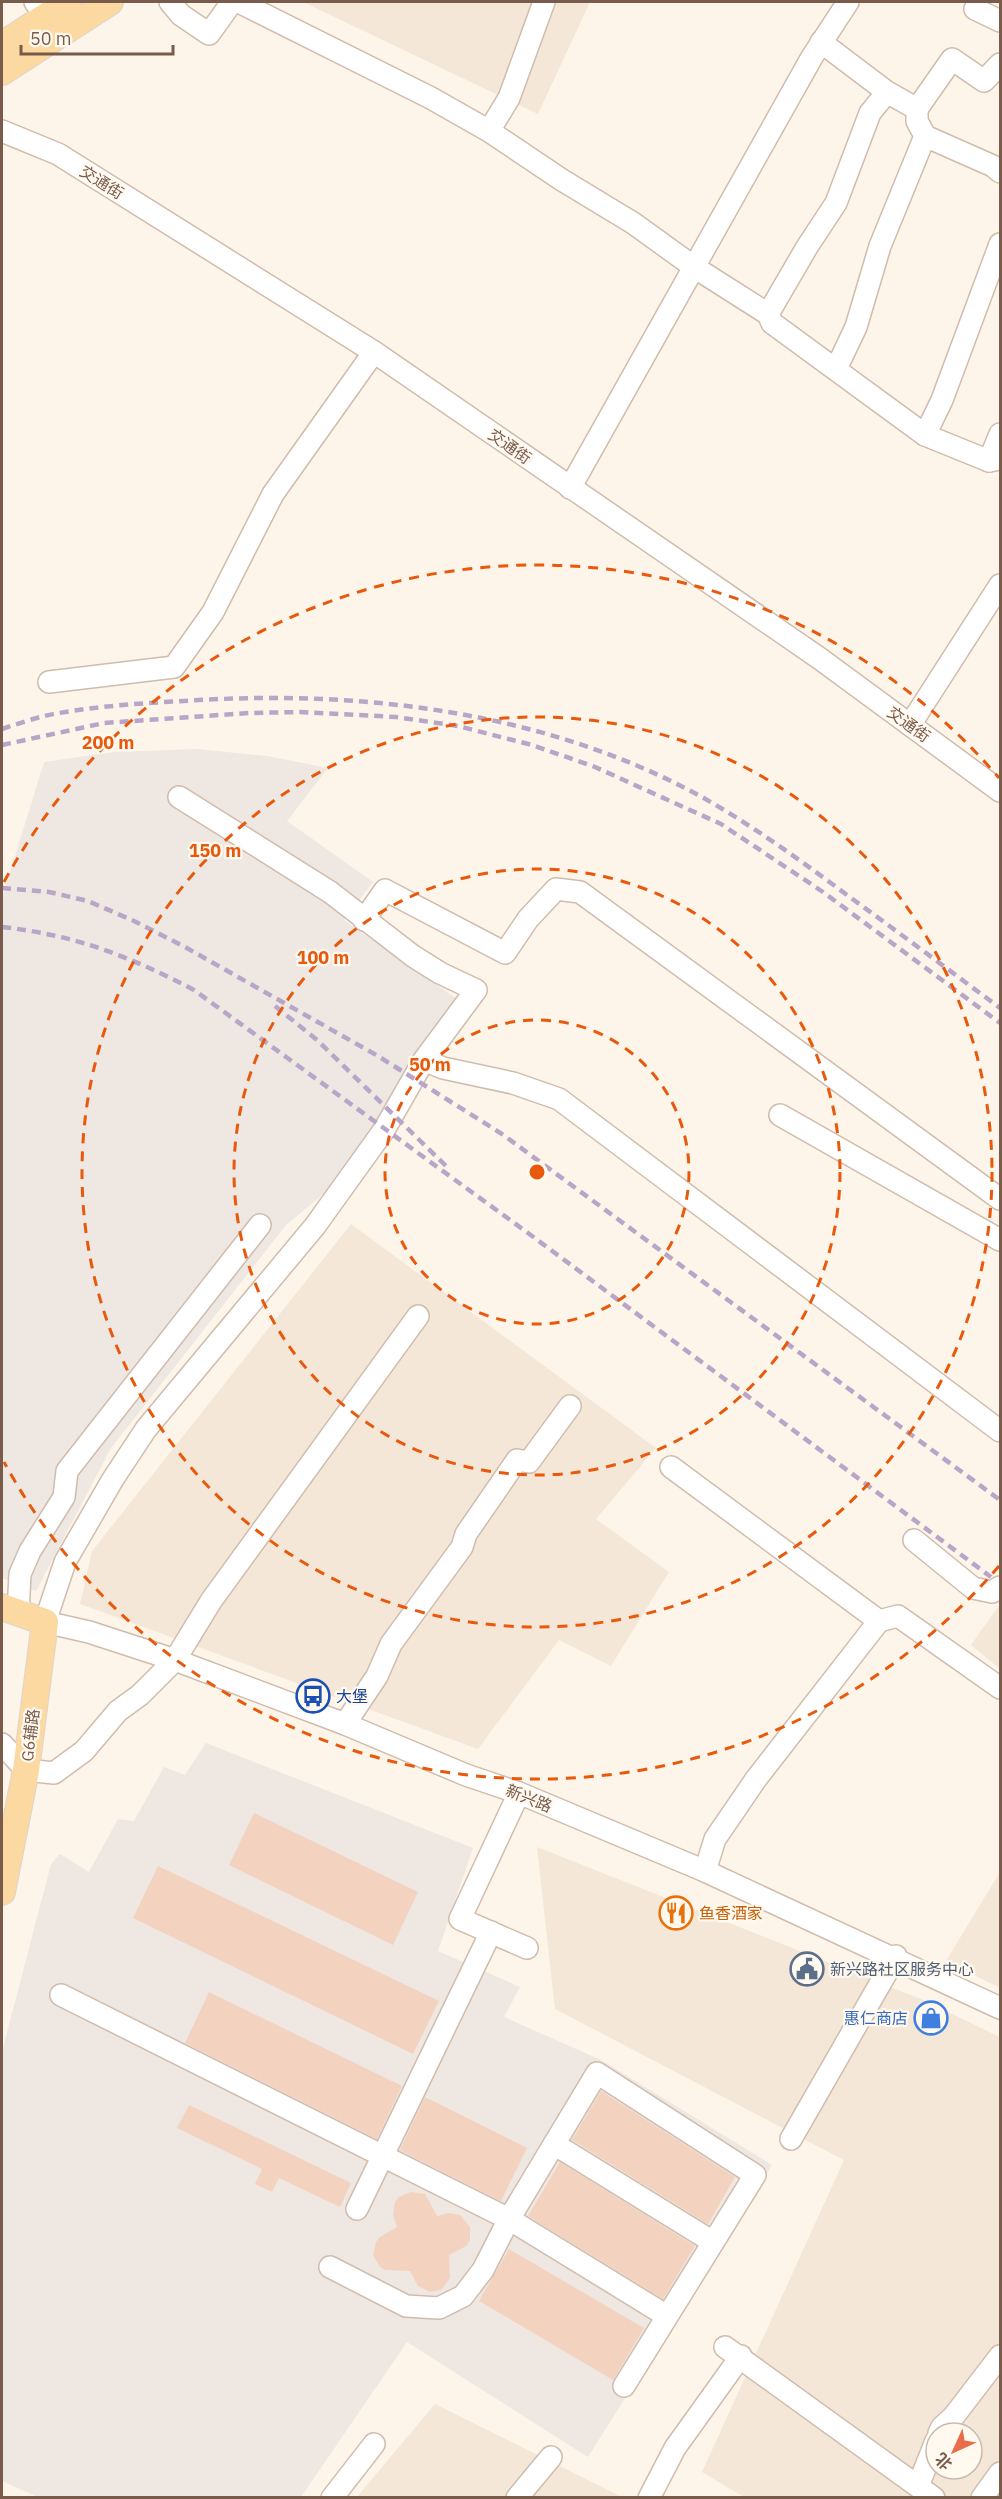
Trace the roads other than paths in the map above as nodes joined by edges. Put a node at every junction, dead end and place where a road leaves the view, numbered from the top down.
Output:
1 (68, 2) edge
2 (110, 2) edge
3 (170, 2) edge
4 (232, 2) edge
5 (239, 2) edge
6 (544, 2) edge
7 (848, 2) edge
8 (40, 9) edge
9 (975, 9) dead end
10 (1000, 19) edge
11 (821, 42) junction
12 (2, 45) edge
13 (1000, 64) edge
14 (2, 72) edge
15 (887, 92) junction
16 (917, 109) junction
17 (2, 131) edge
18 (489, 131) junction
19 (925, 136) junction
20 (1000, 172) edge
21 (1000, 244) edge
22 (694, 267) junction
23 (768, 314) junction
24 (374, 352) junction
25 (836, 369) junction
26 (1000, 434) edge
27 (926, 435) junction
28 (995, 460) edge
29 (570, 488) junction
30 (1000, 585) edge
31 (49, 682) dead end
32 (910, 725) junction
33 (997, 782) edge
34 (179, 797) dead end
35 (364, 920) junction
36 (424, 1060) junction
37 (780, 1115) dead end
38 (1000, 1199) edge
39 (260, 1225) dead end
40 (1000, 1240) edge
41 (418, 1316) dead end
42 (570, 1406) dead end
43 (1000, 1431) edge
44 (671, 1467) dead end
45 (914, 1540) dead end
46 (1000, 1587) edge
47 (10, 1610) edge
48 (879, 1621) junction
49 (45, 1622) junction
50 (175, 1660) junction
51 (1000, 1688) edge
52 (345, 1724) junction
53 (2, 1744) edge
54 (26, 1770) junction
55 (519, 1793) junction
56 (705, 1871) junction
57 (2, 1892) edge
58 (491, 1932) junction
59 (527, 1948) dead end
60 (896, 1956) dead end
61 (61, 1995) dead end
62 (1000, 2008) edge
63 (791, 2139) dead end
64 (554, 2144) junction
65 (381, 2155) junction
66 (357, 2209) dead end
67 (509, 2219) junction
68 (713, 2242) junction
69 (330, 2267) dead end
70 (667, 2316) junction
71 (1000, 2356) edge
72 (624, 2386) dead end
73 (949, 2421) edge
74 (374, 2444) dead end
75 (551, 2457) dead end
76 (1000, 2473) edge
77 (926, 2492) edge
78 (333, 2498) edge
79 (517, 2498) edge
80 (649, 2498) edge
81 (982, 2498) edge

1 - 8 main road
2 - 14 main road
3 - 4 street
5 - 18 street
6 - 18 street
7 - 11 street
8 - 12 main road
9 - 10 street
11 - 15 street
11 - 22 street
13 - 16 street
15 - 16 street
15 - 23 street
16 - 19 street
17 - 24 street, 交通街
18 - 22 street
19 - 20 street
19 - 25 street
21 - 27 street
22 - 23 street
22 - 29 street
23 - 25 street
24 - 29 street, 交通街
24 - 31 street
25 - 27 street
26 - 28 street
27 - 28 street
29 - 32 street, 交通街
30 - 32 street
32 - 33 street, 交通街
34 - 35 street
35 - 36 street
35 - 38 street
36 - 43 street
36 - 49 street
37 - 40 street
39 - 47 street
41 - 50 street
42 - 52 street
44 - 48 street
45 - 46 street
47 - 49 main road
48 - 51 street
48 - 56 street
49 - 50 street, 新兴路
49 - 54 main road, G6辅路
50 - 52 street, 新兴路
50 - 54 street
52 - 55 street, 新兴路
53 - 54 street
54 - 57 main road, G6辅路
55 - 56 street, 新兴路
55 - 58 street
56 - 62 street, 新兴路
58 - 59 street
58 - 65 street
60 - 63 street
61 - 65 street
64 - 67 street
64 - 68 street
64 - 68 street
65 - 66 street
65 - 67 street
67 - 69 street
67 - 70 street
68 - 70 street
70 - 72 street
71 - 73 street
74 - 78 street
75 - 79 street
76 - 81 street
77 - 80 street

